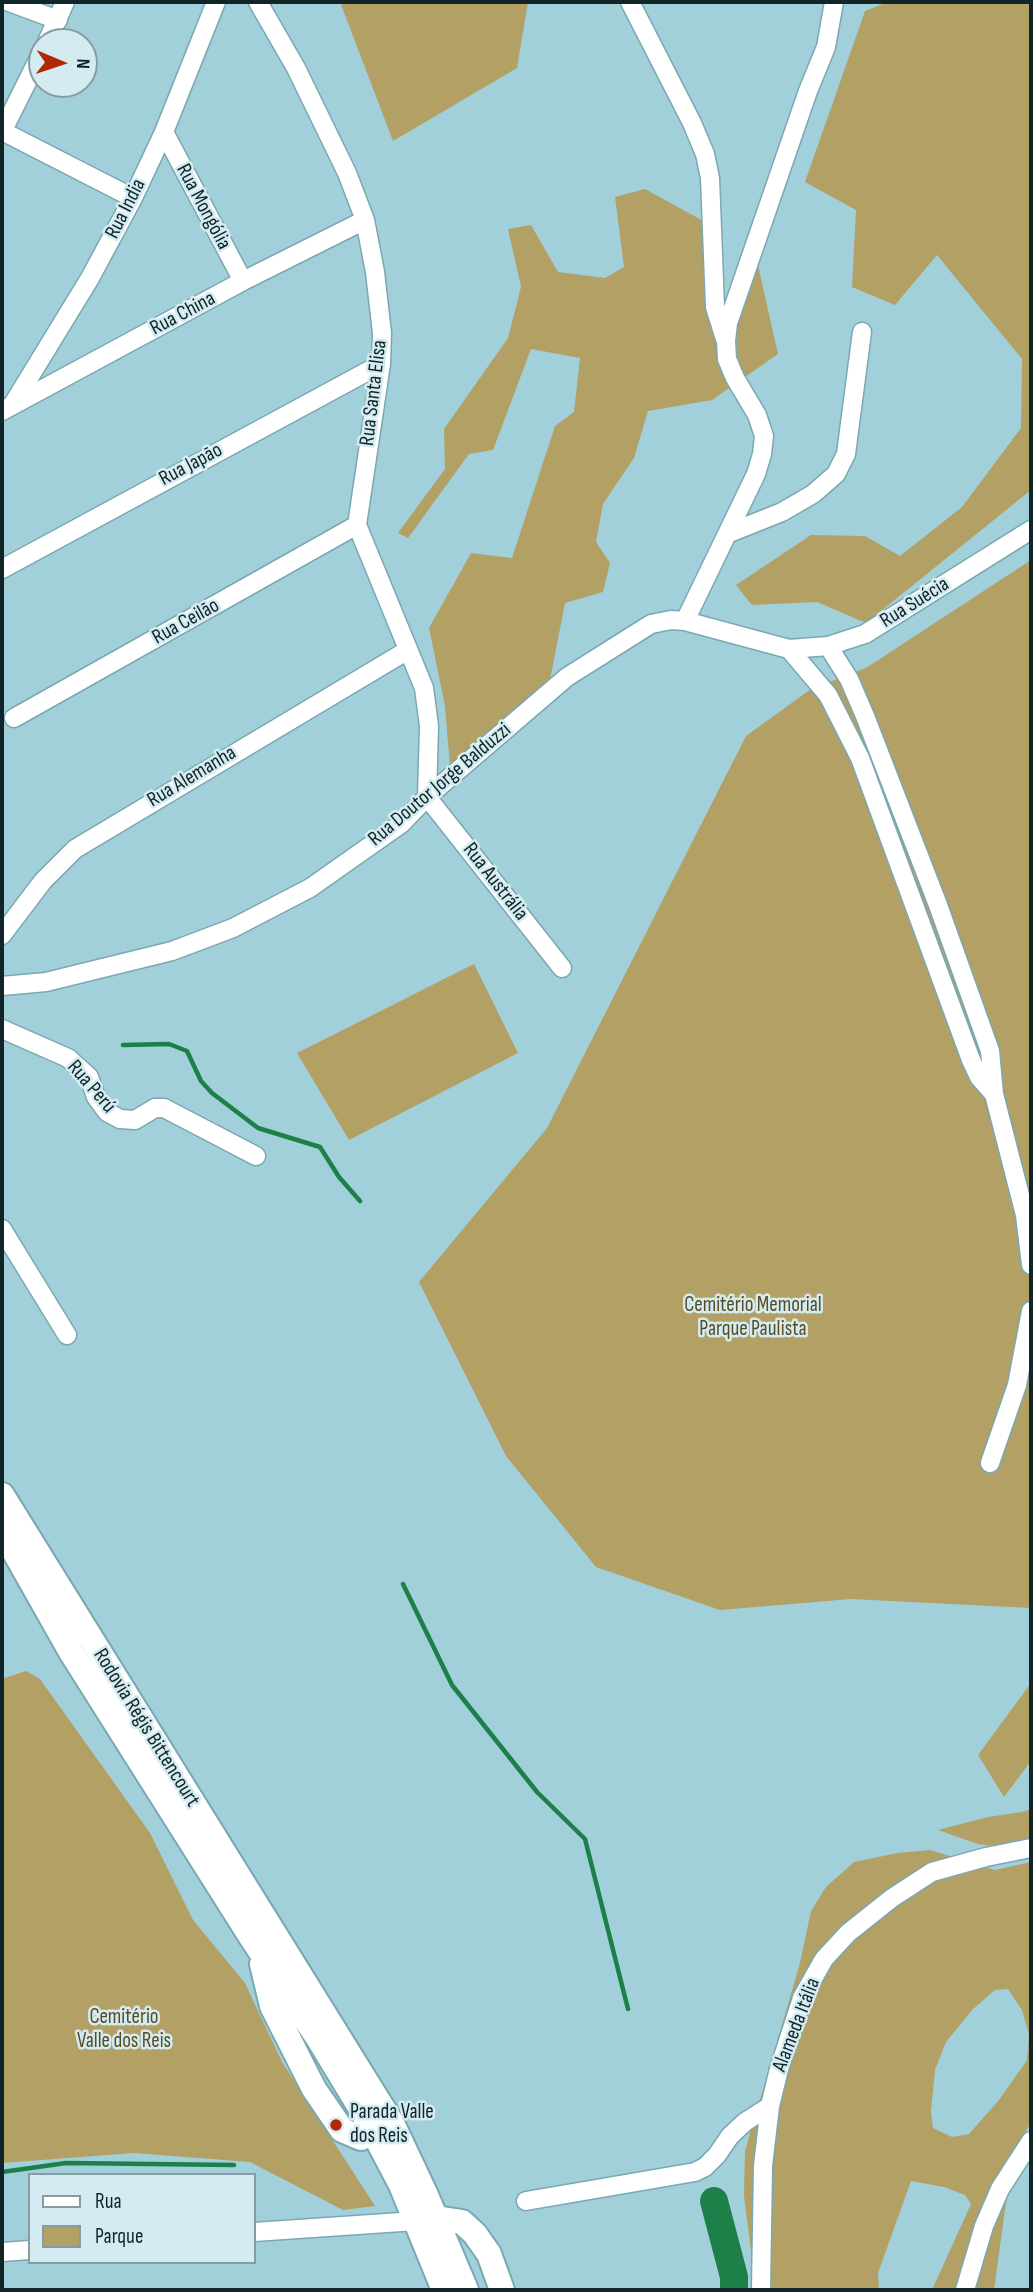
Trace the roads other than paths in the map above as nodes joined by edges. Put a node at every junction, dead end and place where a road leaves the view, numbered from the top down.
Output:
1 (9, 2) edge
2 (65, 2) edge
3 (216, 2) edge
4 (258, 2) edge
5 (630, 2) edge
6 (834, 2) edge
7 (58, 20) junction
8 (54, 28) edge
9 (28, 80) edge
10 (2, 131) edge
11 (164, 132) junction
12 (133, 198) junction
13 (365, 220) junction
14 (243, 281) junction
15 (862, 332) dead end
16 (726, 341) junction
17 (381, 364) junction
18 (8, 408) edge
19 (357, 525) junction
20 (1031, 530) edge
21 (727, 534) junction
22 (2, 569) edge
23 (685, 621) junction
24 (828, 646) junction
25 (789, 649) junction
26 (408, 650) junction
27 (13, 718) dead end
28 (427, 797) junction
29 (2, 935) edge
30 (562, 968) dead end
31 (2, 986) edge
32 (2, 1029) edge
33 (994, 1094) junction
34 (256, 1156) dead end
35 (1028, 1215) edge
36 (2, 1230) edge
37 (1031, 1265) edge
38 (1031, 1311) edge
39 (67, 1335) dead end
40 (990, 1463) dead end
41 (2, 1495) edge
42 (2, 1530) edge
43 (1031, 1848) edge
44 (770, 2106) junction
45 (383, 2128) junction
46 (1031, 2141) edge
47 (526, 2202) dead end
48 (426, 2220) junction
49 (256, 2232) edge
50 (28, 2250) edge
51 (2, 2252) edge
52 (444, 2290) edge
53 (466, 2290) edge
54 (502, 2290) edge
55 (761, 2290) edge
56 (965, 2290) edge

1 - 7 street
2 - 7 street
3 - 11 street, Rua India
4 - 13 street, Rua Santa Elisa
5 - 16 street
6 - 16 street
7 - 8 street
9 - 10 street
10 - 12 street
11 - 12 street, Rua India
11 - 14 street, Rua Mongólia
12 - 18 street, Rua India
13 - 14 street, Rua China
13 - 17 street, Rua Santa Elisa
14 - 18 street, Rua China
15 - 21 street
16 - 21 street
17 - 19 street, Rua Santa Elisa
17 - 22 street, Rua Japão
19 - 26 street
19 - 27 street, Rua Ceilão
20 - 24 street, Rua Suécia
21 - 23 street
23 - 25 street, Rua Doutor Jorge Balduzzi
23 - 28 street, Rua Doutor Jorge Balduzzi
24 - 25 street, Rua Suécia
24 - 33 street
25 - 33 street
26 - 28 street
26 - 29 street, Rua Alemanha
28 - 30 street, Rua Austrália
28 - 31 street, Rua Doutor Jorge Balduzzi
32 - 34 street, Rua Perú
33 - 35 street
35 - 37 street
36 - 39 street
38 - 40 street
41 - 45 highway, Rodovia Régis Bittencourt
42 - 45 highway, Rodovia Régis Bittencourt
43 - 44 street, Alameda Itália
44 - 47 street
44 - 55 street, Alameda Itália
45 - 48 highway
45 - 48 highway
46 - 56 street
48 - 49 street
48 - 52 highway
48 - 53 highway
48 - 54 highway
50 - 51 street

